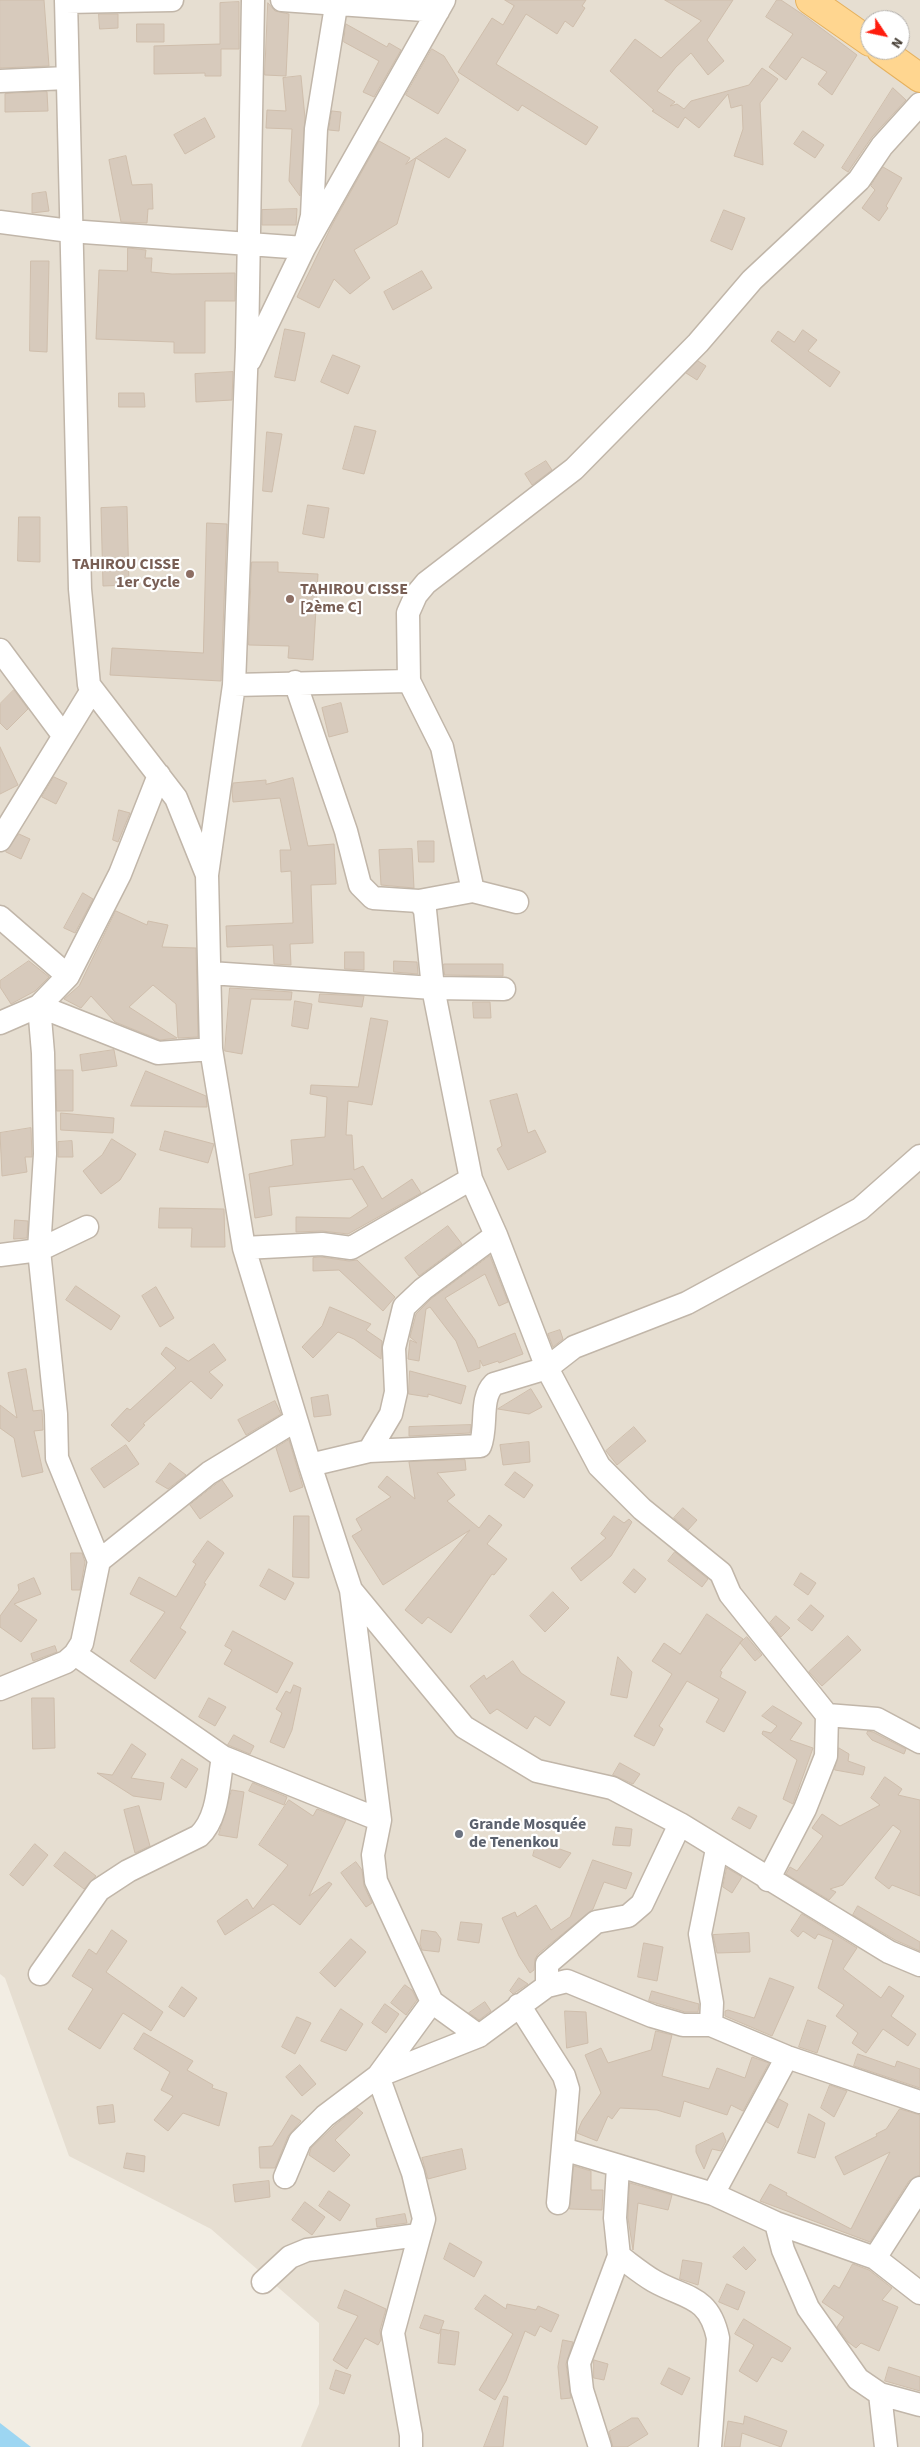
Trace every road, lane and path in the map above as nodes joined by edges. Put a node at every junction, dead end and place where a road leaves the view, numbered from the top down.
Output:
1 (172, 0) edge
2 (253, 0) edge
3 (282, 0) edge
4 (810, 0) edge
5 (66, 1) edge
6 (337, 2) edge
7 (441, 6) edge
8 (860, 35) edge
9 (896, 60) edge
10 (917, 74) edge
11 (67, 78) junction
12 (0, 81) edge
13 (920, 104) edge
14 (0, 222) edge
15 (70, 231) junction
16 (249, 245) junction
17 (304, 248) junction
18 (246, 367) junction
19 (0, 650) edge
20 (409, 681) junction
21 (295, 682) junction
22 (234, 685) junction
23 (92, 690) junction
24 (63, 735) junction
25 (159, 775) junction
26 (0, 840) edge
27 (207, 875) junction
28 (473, 891) junction
29 (419, 900) junction
30 (517, 902) dead end
31 (0, 917) edge
32 (210, 973) junction
33 (68, 976) junction
34 (433, 988) junction
35 (504, 990) dead end
36 (39, 1006) junction
37 (0, 1023) edge
38 (211, 1049) junction
39 (920, 1156) edge
40 (471, 1179) junction
41 (87, 1227) dead end
42 (496, 1235) junction
43 (244, 1248) junction
44 (39, 1250) junction
45 (0, 1255) edge
46 (547, 1368) junction
47 (296, 1420) junction
48 (368, 1451) junction
49 (310, 1465) junction
50 (98, 1561) junction
51 (351, 1590) junction
52 (75, 1654) junction
53 (0, 1689) edge
54 (827, 1715) junction
55 (920, 1742) edge
56 (223, 1757) junction
57 (380, 1820) junction
58 (680, 1824) junction
59 (716, 1849) junction
60 (768, 1880) junction
61 (920, 1965) edge
62 (40, 1974) dead end
63 (547, 1986) junction
64 (432, 2002) junction
65 (519, 2006) junction
66 (711, 2026) junction
67 (480, 2036) junction
68 (787, 2057) junction
69 (378, 2076) junction
70 (920, 2102) edge
71 (563, 2149) junction
72 (618, 2166) junction
73 (285, 2177) dead end
74 (920, 2188) edge
75 (713, 2194) junction
76 (558, 2203) dead end
77 (776, 2223) junction
78 (418, 2235) junction
79 (619, 2256) junction
80 (875, 2258) junction
81 (263, 2282) dead end
82 (920, 2293) edge
83 (880, 2394) junction
84 (920, 2405) edge
85 (411, 2447) edge
86 (600, 2447) edge
87 (710, 2447) edge
88 (886, 2447) edge

1 - 5 street
2 - 16 street
3 - 6 street
4 - 8 main road
5 - 11 street
6 - 7 street
6 - 17 street
7 - 17 street
9 - 10 main road
11 - 12 street
11 - 15 street
13 - 20 street
14 - 15 street
15 - 16 street
15 - 23 street
16 - 17 street
16 - 18 street
17 - 18 street
18 - 22 street
19 - 24 street
20 - 21 street
20 - 28 street
21 - 22 street
21 - 29 street
22 - 27 street
23 - 24 street
23 - 25 street
24 - 26 street
25 - 27 street
25 - 33 street
27 - 32 street
28 - 29 street
28 - 30 street
29 - 34 street
31 - 33 street
32 - 34 street
32 - 38 street
33 - 36 street
34 - 35 street
34 - 40 street
36 - 37 street
36 - 38 street
36 - 44 street
38 - 43 street
39 - 46 street
40 - 42 street
40 - 43 street
41 - 44 street
42 - 46 street
42 - 48 street
43 - 47 street
44 - 45 street
44 - 50 street
46 - 48 street
46 - 54 street
47 - 49 street
47 - 50 street
48 - 49 street
49 - 51 street
50 - 52 street
51 - 57 street
51 - 58 street
52 - 53 street
52 - 56 street
54 - 55 street
54 - 60 street
56 - 57 street
56 - 62 street
57 - 64 street
58 - 59 street
58 - 63 street
59 - 60 street
59 - 66 street
60 - 61 street
63 - 65 street
63 - 66 street
64 - 67 street
64 - 69 street
65 - 67 street
65 - 71 street
66 - 68 street
67 - 69 street
68 - 70 street
68 - 75 street
69 - 73 street
69 - 78 street
71 - 72 street
71 - 76 street
72 - 75 street
72 - 79 street
74 - 80 street
75 - 77 street
77 - 80 street
77 - 83 street
78 - 81 street
78 - 85 street
79 - 86 street
79 - 87 street
80 - 82 street
83 - 84 street
83 - 88 street

